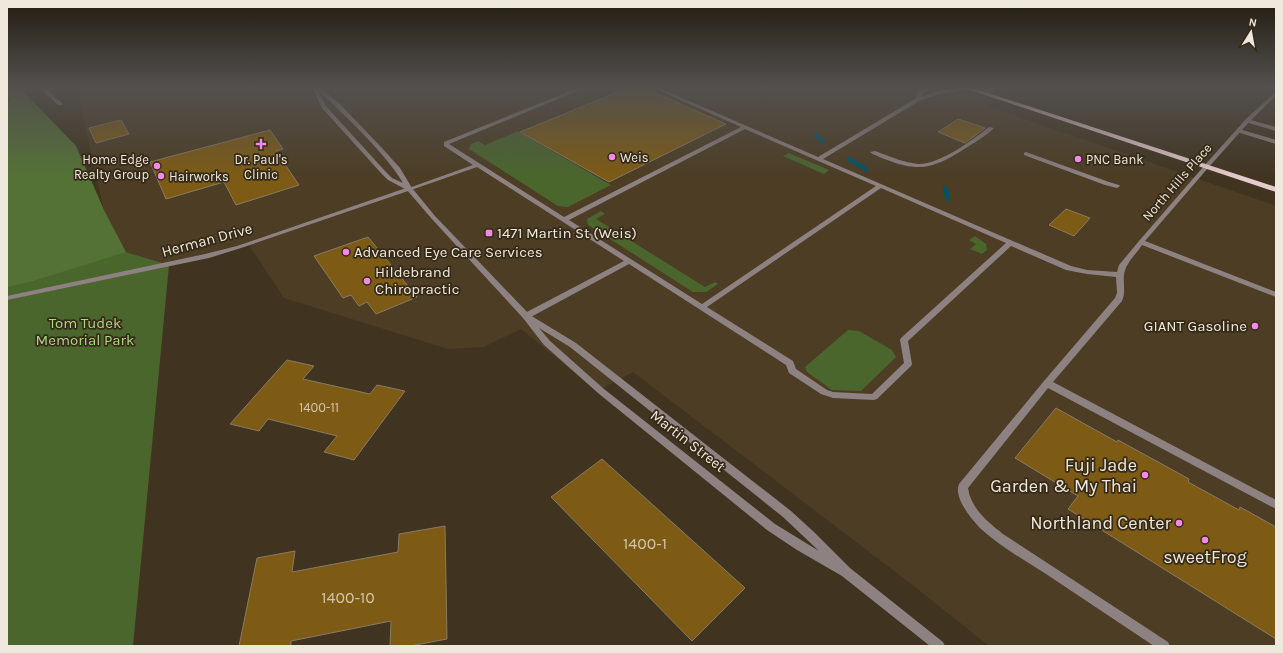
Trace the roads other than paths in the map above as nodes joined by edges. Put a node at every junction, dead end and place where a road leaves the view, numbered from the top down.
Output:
1 (333, 117) edge
2 (350, 117) edge
3 (509, 117) edge
4 (723, 117) edge
5 (888, 117) edge
6 (1056, 117) edge
7 (1251, 117) edge
8 (1247, 121) junction
9 (745, 127) junction
10 (991, 128) dead end
11 (1276, 129) edge
12 (1239, 131) junction
13 (1276, 142) edge
14 (873, 152) dead end
15 (1026, 154) dead end
16 (818, 159) junction
17 (478, 165) junction
18 (1206, 167) junction
19 (880, 186) junction
20 (1116, 186) dead end
21 (409, 189) junction
22 (1276, 190) edge
23 (564, 220) junction
24 (1141, 242) junction
25 (1010, 243) junction
26 (629, 262) junction
27 (1120, 275) junction
28 (1276, 295) edge
29 (7, 298) edge
30 (702, 307) junction
31 (526, 316) junction
32 (1047, 383) junction
33 (1276, 505) edge
34 (846, 572) junction
35 (939, 646) edge
36 (1164, 646) edge

1 - 21 street, Martin Street
2 - 21 street, Martin Street
3 - 17 street
4 - 9 street
5 - 16 street
6 - 18 main road
7 - 8 street, North Hills Place
8 - 11 street
8 - 12 street, North Hills Place
9 - 16 street
9 - 23 street
10 - 14 street
12 - 13 street
12 - 18 street, North Hills Place
15 - 20 street
16 - 19 street
17 - 21 street, Herman Drive
17 - 23 street
18 - 22 main road
18 - 24 street, North Hills Place
19 - 25 street
19 - 30 street
21 - 29 street, Herman Drive
21 - 31 street, Martin Street
23 - 26 street
24 - 27 street, North Hills Place
24 - 28 street
25 - 27 street
25 - 30 street
26 - 30 street
26 - 31 street
27 - 32 street
31 - 34 street, Martin Street
31 - 34 street, Martin Street
32 - 33 street
32 - 36 street
34 - 35 street, Martin Street

